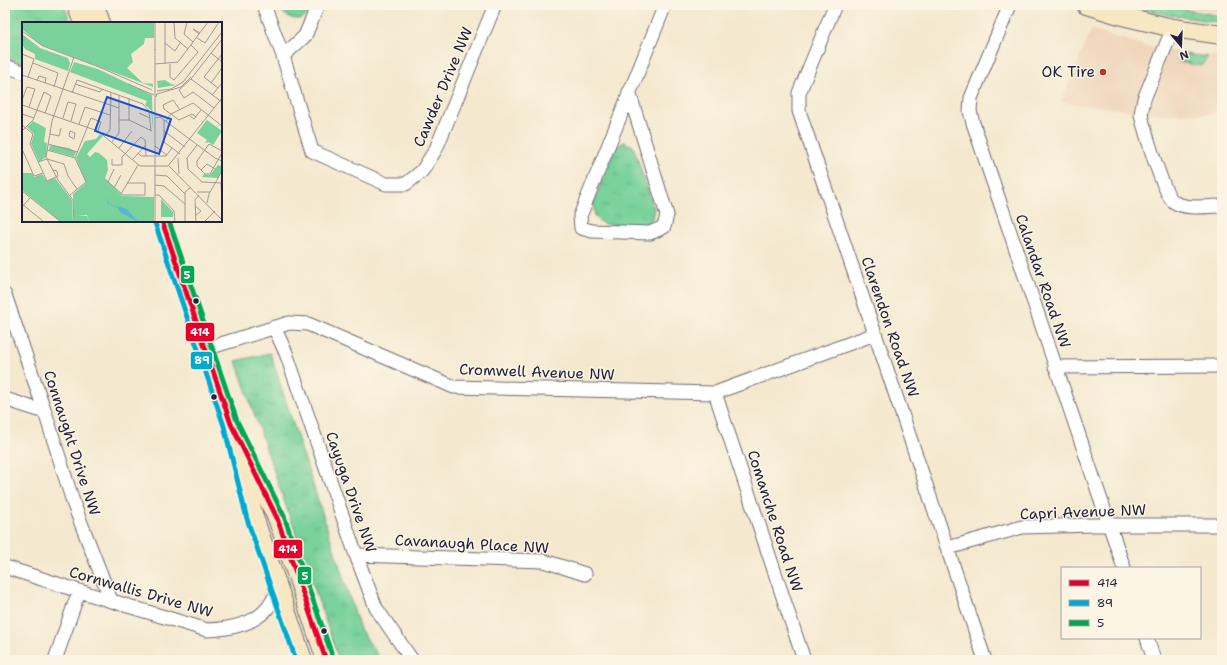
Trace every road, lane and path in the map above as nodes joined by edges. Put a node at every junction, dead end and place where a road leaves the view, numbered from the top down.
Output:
1 (76, 5) edge
2 (95, 5) edge
3 (264, 5) edge
4 (318, 5) edge
5 (495, 5) edge
6 (665, 5) edge
7 (834, 5) edge
8 (1010, 5) edge
9 (1086, 5) edge
10 (83, 22) edge
11 (102, 22) edge
12 (1173, 28) junction
13 (1222, 35) edge
14 (283, 56) junction
15 (5, 66) edge
16 (22, 72) edge
17 (629, 92) junction
18 (1222, 206) edge
19 (162, 222) edge
20 (5, 295) edge
21 (274, 327) junction
22 (875, 334) junction
23 (206, 350) junction
24 (1222, 366) edge
25 (1055, 367) junction
26 (715, 393) junction
27 (5, 399) edge
28 (45, 412) junction
29 (231, 424) junction
30 (1109, 525) junction
31 (1222, 525) edge
32 (948, 548) junction
33 (356, 554) junction
34 (5, 566) edge
35 (1124, 567) edge
36 (585, 574) dead end
37 (278, 588) junction
38 (79, 591) junction
39 (111, 600) junction
40 (1148, 639) edge
41 (55, 660) edge
42 (303, 660) edge
43 (326, 660) edge
44 (412, 660) edge
45 (804, 660) edge
46 (985, 660) edge
47 (1154, 660) edge

1 - 10 main road
2 - 11 main road
3 - 14 street, Cawder Drive NW
4 - 14 street
5 - 14 street, Cawder Drive NW
6 - 17 street
7 - 22 street, Clarendon Road NW
8 - 25 street, Calandar Road NW
9 - 12 main road
12 - 13 main road
12 - 18 street
15 - 16 street
17 - 17 street
19 - 23 main road
20 - 28 street, Connaught Drive NW
21 - 23 street, Cromwell Avenue NW
21 - 26 street, Cromwell Avenue NW
21 - 33 street, Cayuga Drive NW
22 - 26 street, Cromwell Avenue NW
22 - 32 street, Clarendon Road NW
23 - 29 main road
24 - 25 street
25 - 30 street, Calandar Road NW
26 - 45 street, Comanche Road NW
27 - 28 street
28 - 39 street, Connaught Drive NW
29 - 37 main road
29 - 43 main road
30 - 31 street, Capri Avenue NW
30 - 32 street, Capri Avenue NW
30 - 35 street, Calandar Road NW
32 - 46 street, Clarendon Road NW
33 - 36 street, Cavanaugh Place NW
33 - 44 street, Cayuga Drive NW
34 - 38 street, Cornwallis Drive NW
37 - 39 street, Cornwallis Drive NW
37 - 42 main road
38 - 39 street, Cornwallis Drive NW
38 - 41 street
40 - 47 street

